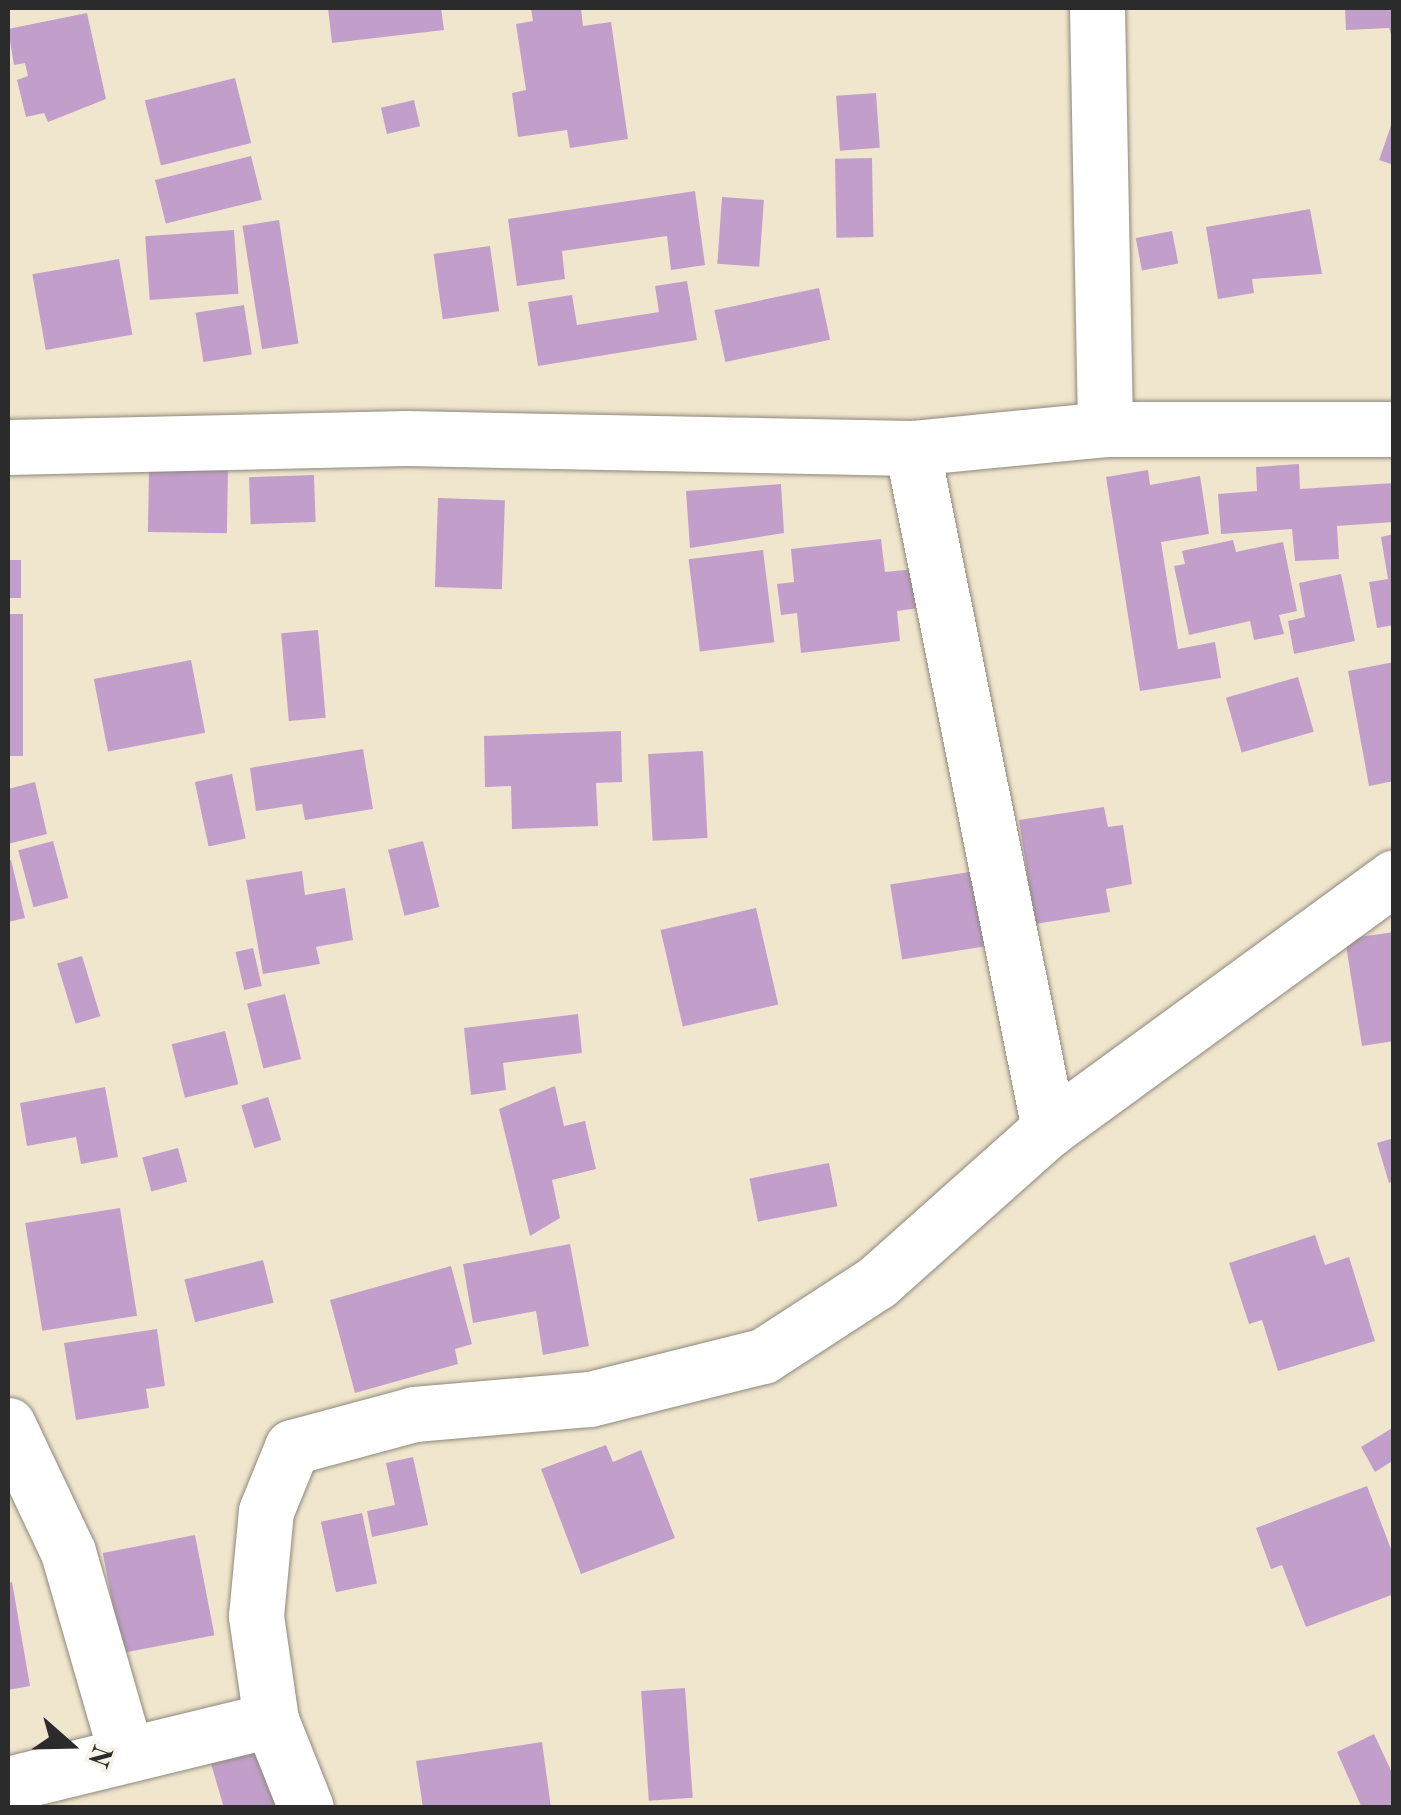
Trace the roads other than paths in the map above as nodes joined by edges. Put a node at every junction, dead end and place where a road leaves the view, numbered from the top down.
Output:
1 (1097, 8) edge
2 (1105, 429) junction
3 (1394, 429) edge
4 (8, 447) edge
5 (912, 448) junction
6 (1394, 876) edge
7 (1049, 1129) junction
8 (8, 1425) edge
9 (271, 1720) junction
10 (126, 1753) junction
11 (8, 1784) edge
12 (306, 1808) edge

1 - 2 street
2 - 3 street
2 - 5 street
4 - 5 street
5 - 7 street
6 - 7 street
7 - 9 street
8 - 10 street
9 - 10 street
9 - 12 street
10 - 11 street

